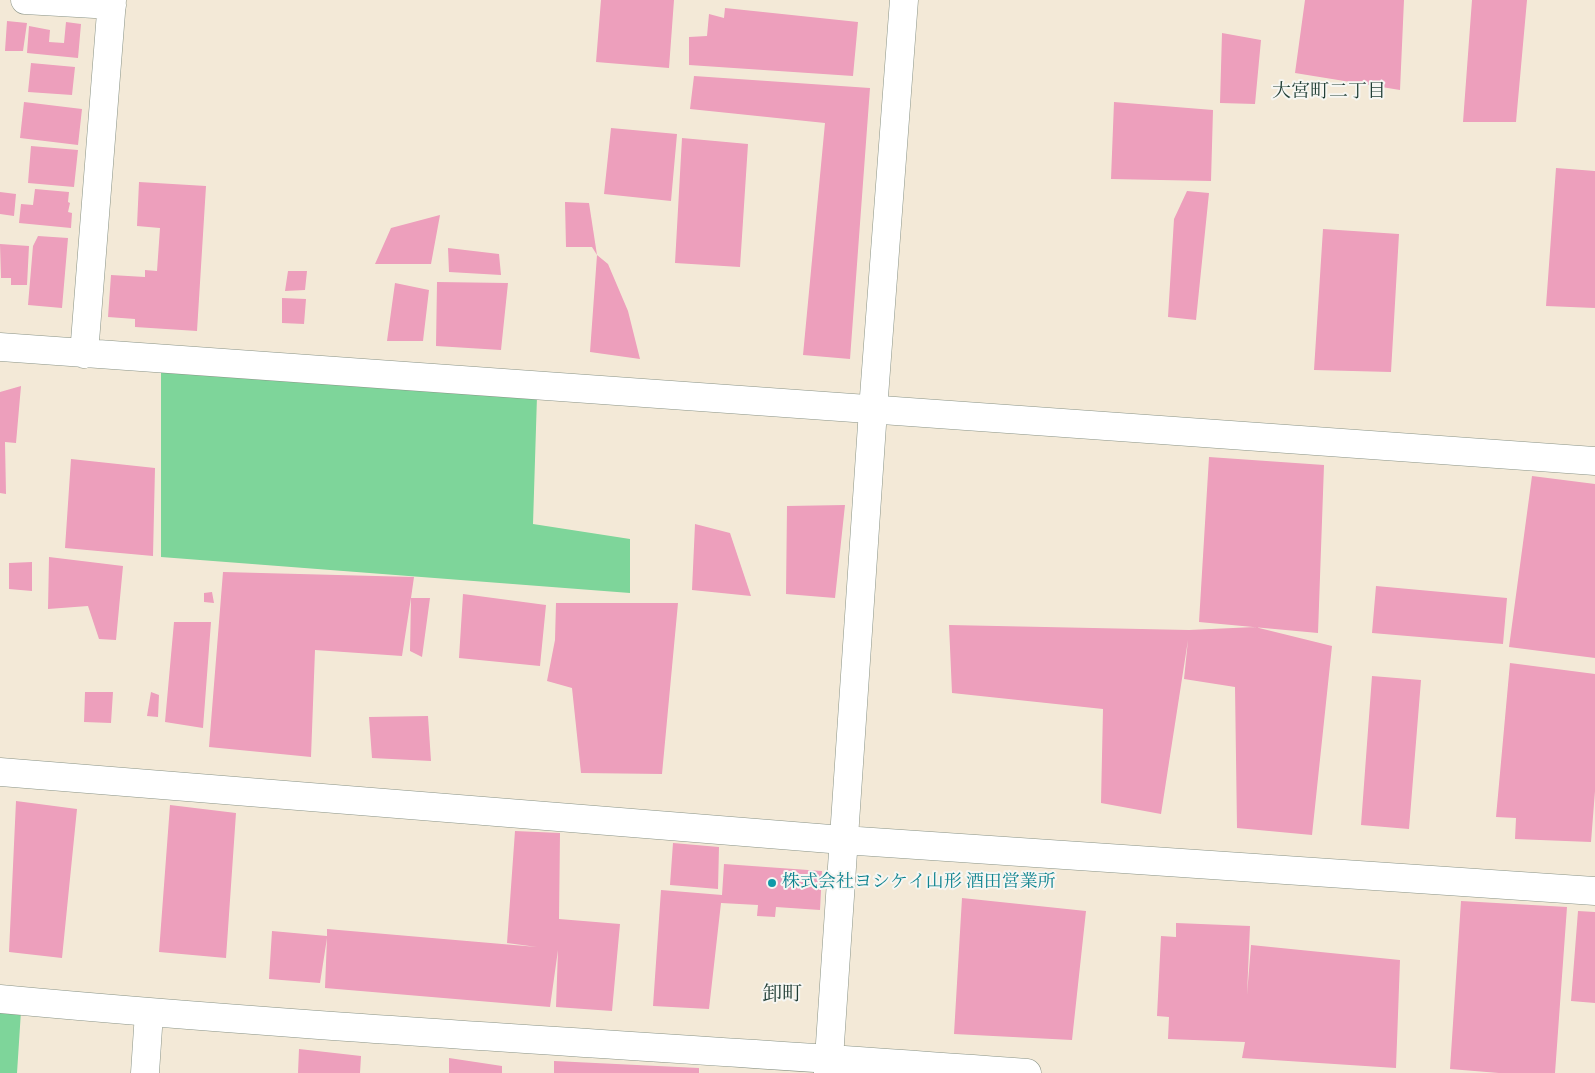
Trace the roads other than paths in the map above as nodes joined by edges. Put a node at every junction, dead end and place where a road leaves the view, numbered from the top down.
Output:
1 (25, 0) edge
2 (904, 0) edge
3 (112, 2) edge
4 (0, 347) edge
5 (84, 354) junction
6 (873, 410) junction
7 (1595, 461) edge
8 (0, 772) edge
9 (843, 840) junction
10 (1595, 891) edge
11 (0, 999) edge
12 (149, 1013) junction
13 (828, 1066) edge
14 (145, 1073) edge
15 (1027, 1073) edge

1 - 3 street
2 - 6 street
3 - 5 street
4 - 5 street
5 - 6 street
6 - 7 street
6 - 9 street
8 - 9 street
9 - 10 street
9 - 13 street
11 - 12 street
12 - 13 street
12 - 14 street
13 - 15 street

